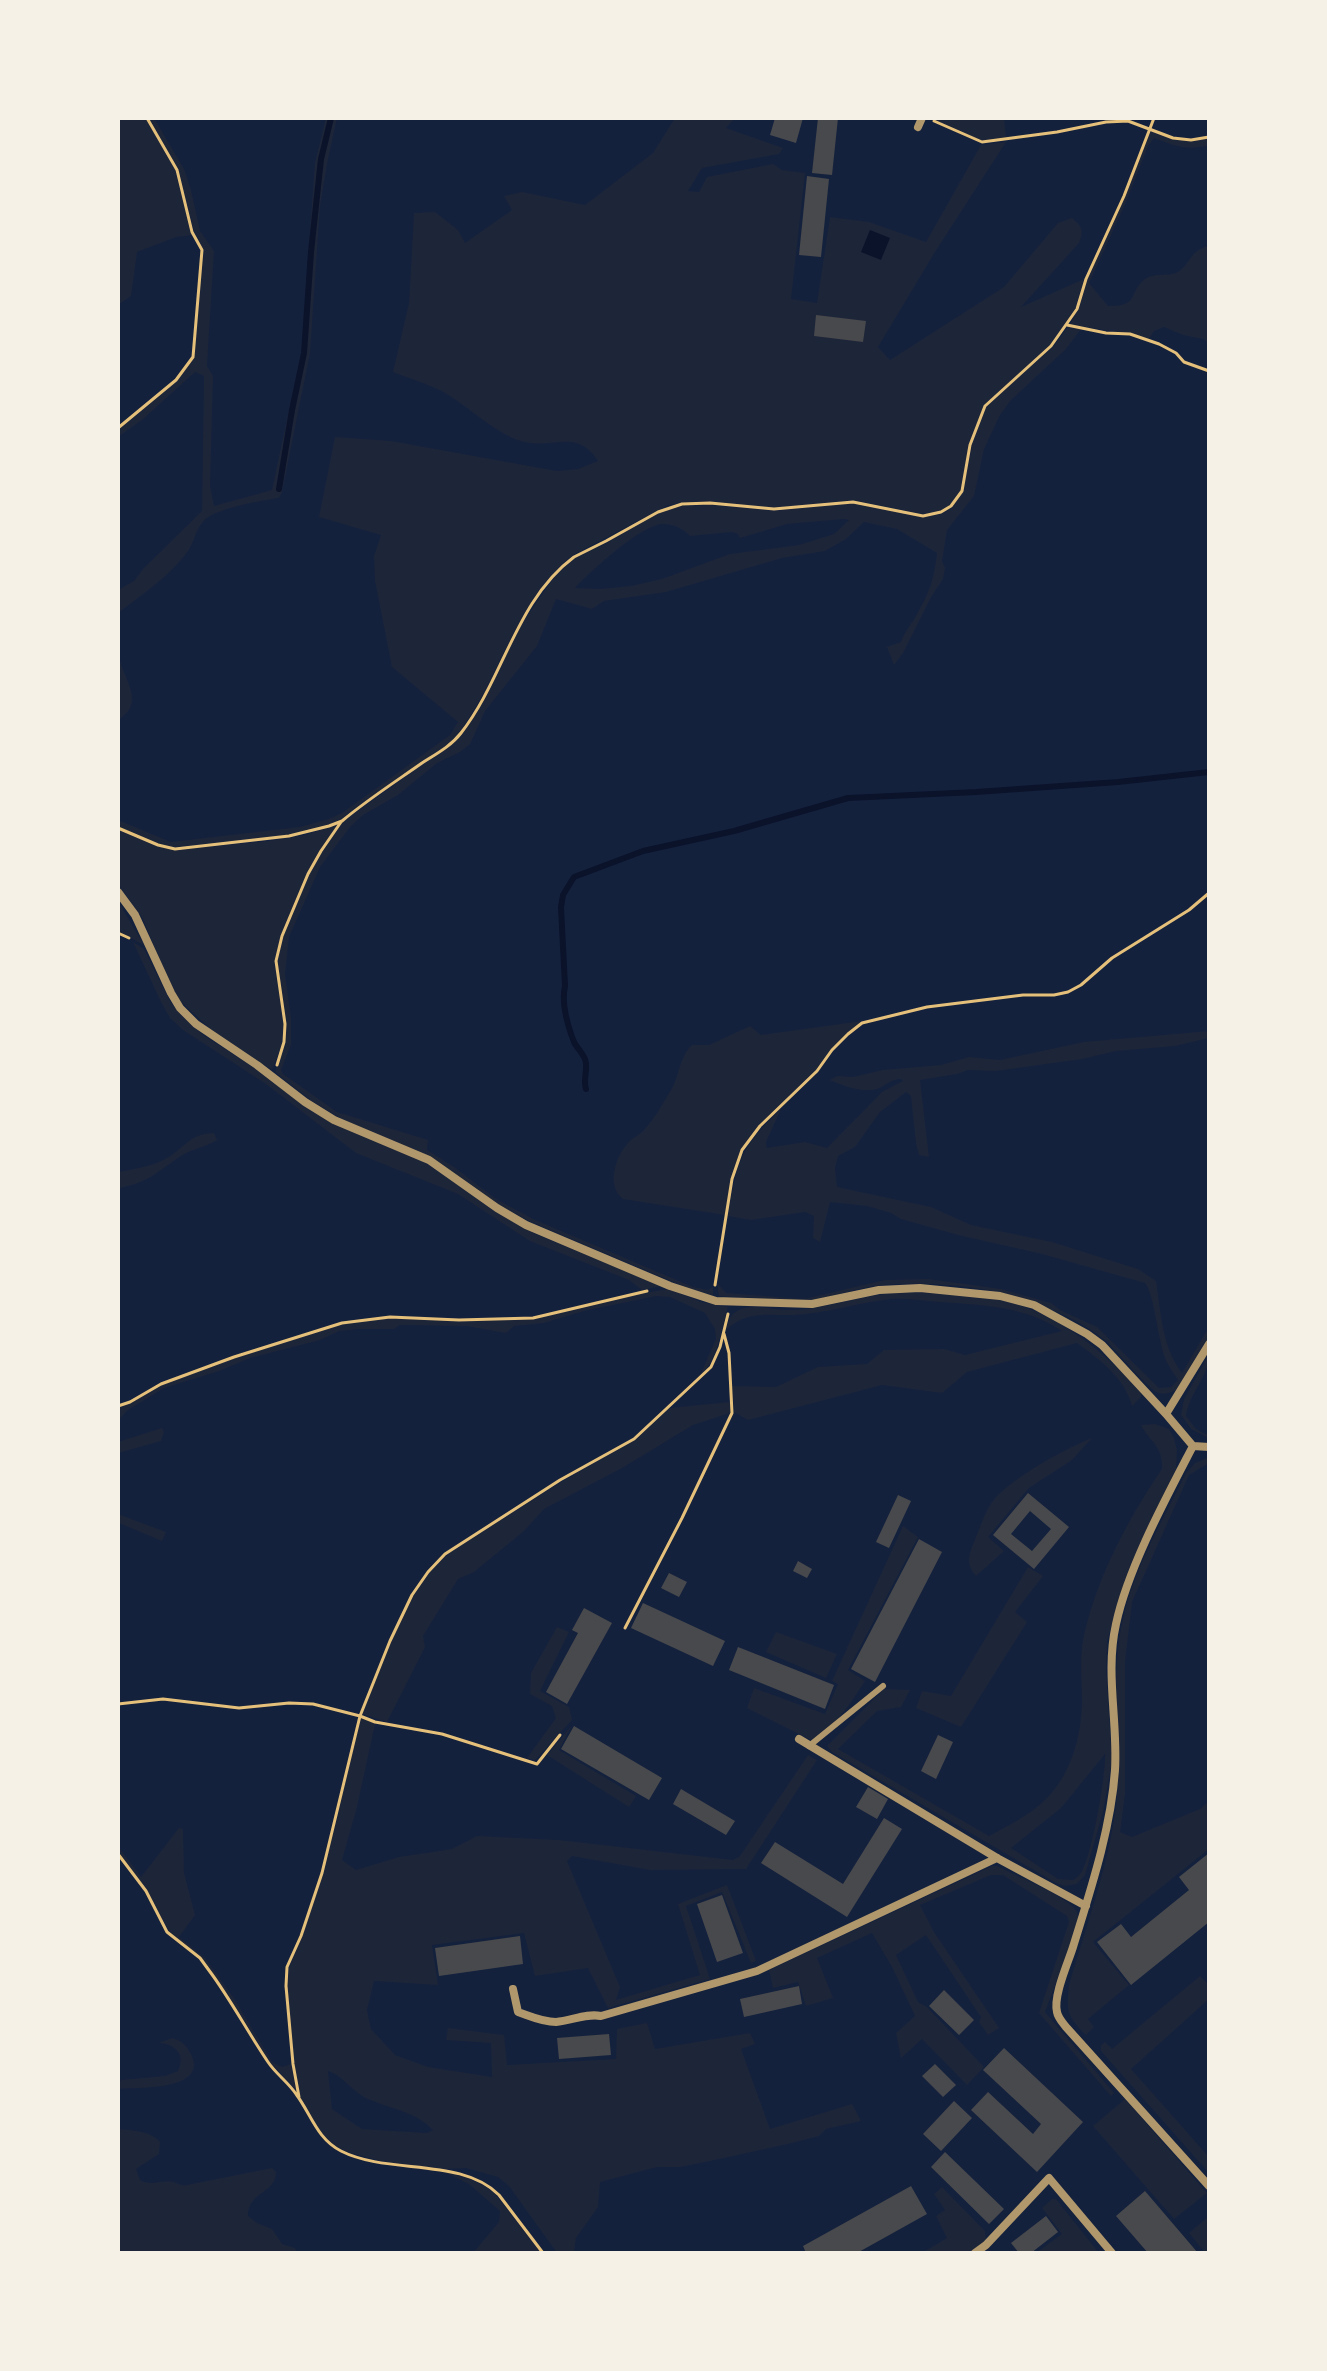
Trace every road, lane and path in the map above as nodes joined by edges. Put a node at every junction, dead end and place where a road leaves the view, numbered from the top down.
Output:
1 (147, 118) edge
2 (929, 118) edge
3 (1154, 118) edge
4 (1149, 129) junction
5 (1209, 137) edge
6 (1067, 325) junction
7 (1209, 371) edge
8 (118, 428) edge
9 (342, 821) junction
10 (118, 828) edge
11 (118, 892) edge
12 (1209, 893) edge
13 (271, 1075) junction
14 (670, 1286) junction
15 (716, 1301) junction
16 (732, 1302) junction
17 (723, 1332) junction
18 (1209, 1344) edge
19 (118, 1406) edge
20 (1166, 1414) junction
21 (1193, 1446) junction
22 (1209, 1447) edge
23 (625, 1628) dead end
24 (883, 1686) dead end
25 (118, 1704) edge
26 (360, 1716) junction
27 (560, 1735) dead end
28 (799, 1739) dead end
29 (809, 1746) junction
30 (118, 1854) edge
31 (997, 1858) junction
32 (1086, 1906) junction
33 (513, 1989) dead end
34 (299, 2097) junction
35 (1209, 2186) edge
36 (543, 2253) edge
37 (975, 2253) edge
38 (1112, 2253) edge

1 - 8 path
2 - 4 path
3 - 4 path
4 - 5 path
4 - 6 path
6 - 7 path
6 - 9 path
9 - 10 path
9 - 13 path
11 - 13 street
12 - 15 path
13 - 14 street
14 - 15 street
14 - 19 path
15 - 16 street
16 - 17 path
16 - 20 street
17 - 23 path
17 - 26 path
18 - 20 street
20 - 21 street
21 - 22 street
21 - 32 street
24 - 29 lane
25 - 26 path
26 - 27 path
26 - 34 path
28 - 29 street
29 - 31 street
30 - 34 path
31 - 32 street
31 - 33 street
32 - 35 street
34 - 36 path
37 - 38 street

